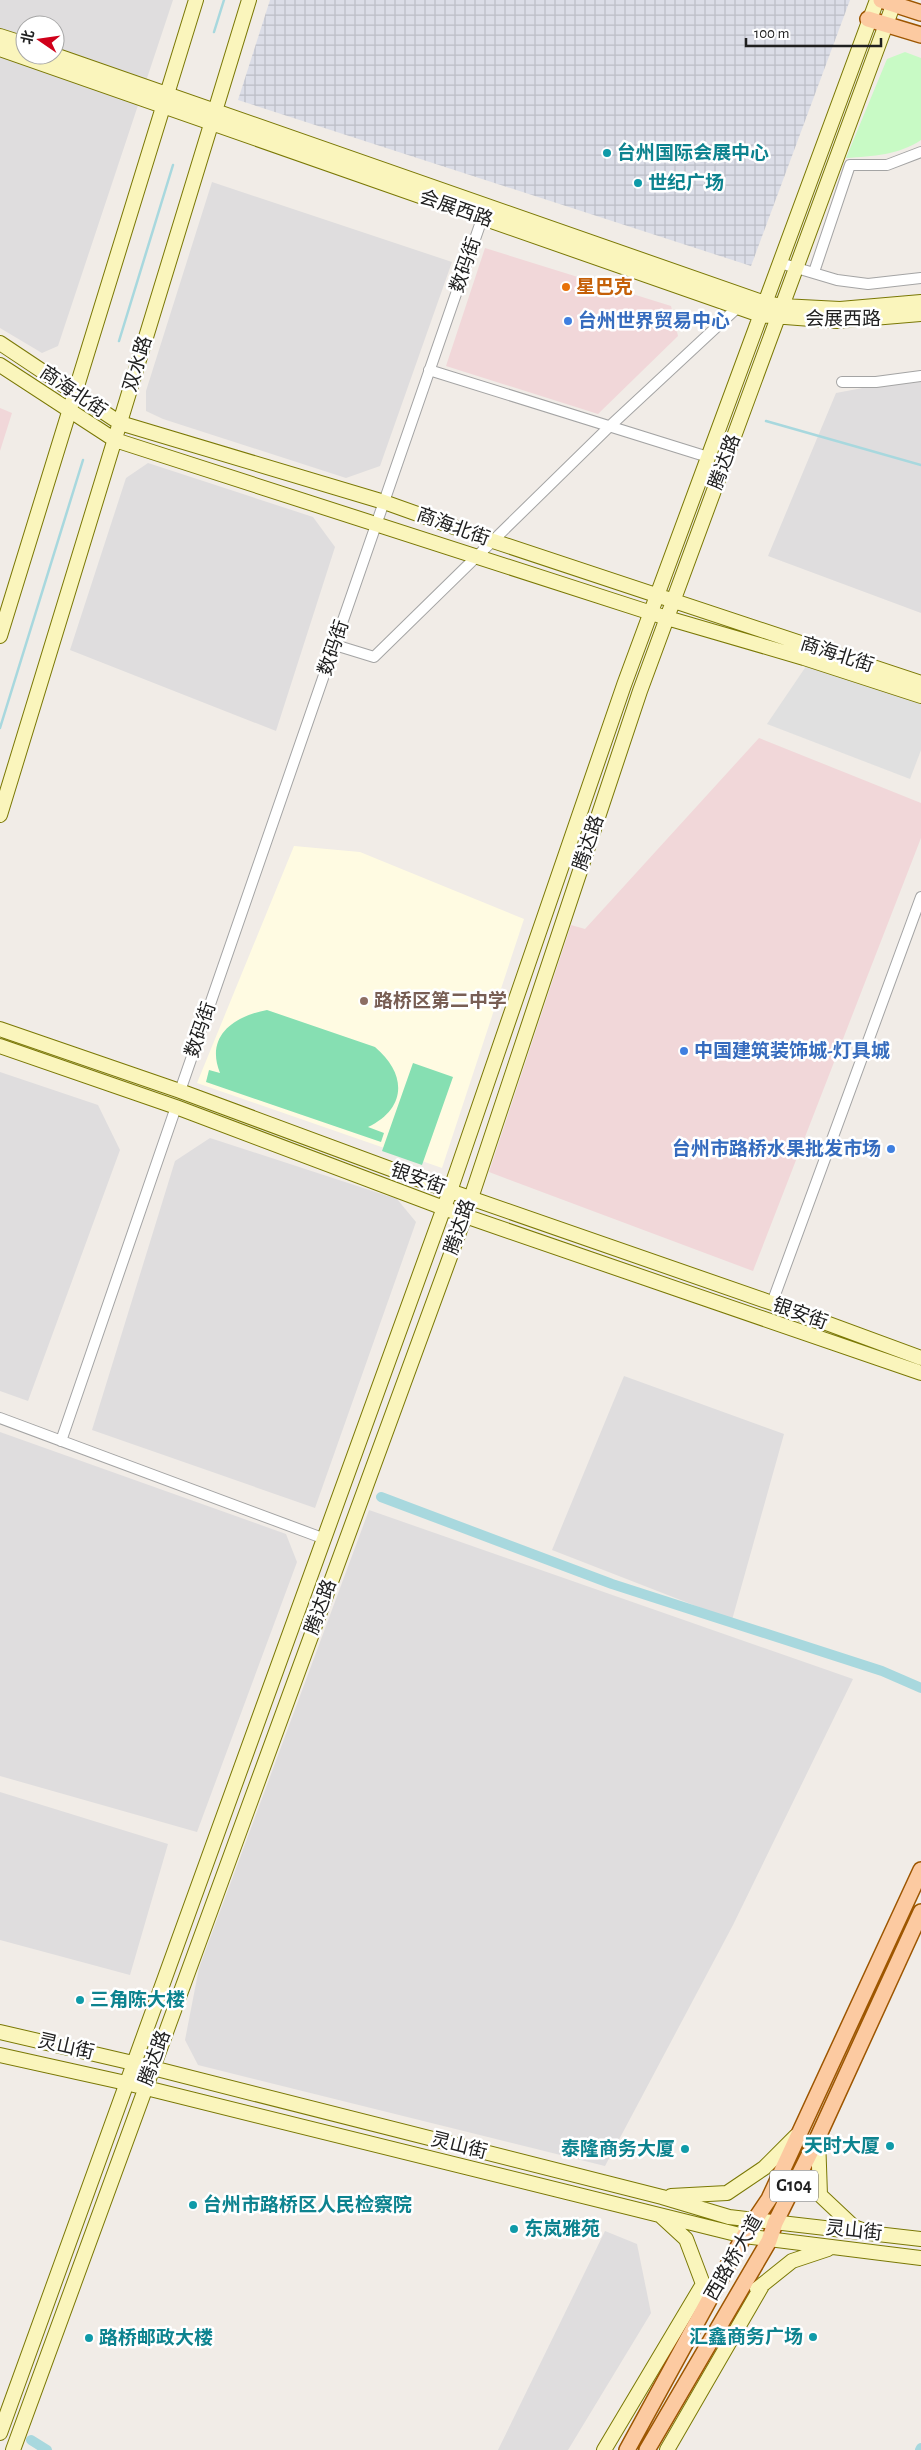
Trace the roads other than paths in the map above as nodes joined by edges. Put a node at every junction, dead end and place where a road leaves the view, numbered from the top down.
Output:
1 (196, 0) edge
2 (249, 0) edge
3 (876, 0) edge
4 (890, 1) edge
5 (921, 13) edge
6 (868, 19) junction
7 (886, 24) junction
8 (921, 35) edge
9 (0, 36) edge
10 (15, 41) edge
11 (0, 49) edge
12 (65, 57) edge
13 (168, 93) junction
14 (164, 107) junction
15 (216, 110) junction
16 (211, 123) junction
17 (921, 153) edge
18 (484, 211) junction
19 (780, 263) junction
20 (796, 268) junction
21 (814, 272) junction
22 (921, 278) edge
23 (921, 302) edge
24 (738, 307) junction
25 (763, 309) junction
26 (780, 312) junction
27 (921, 314) edge
28 (0, 343) edge
29 (0, 366) edge
30 (429, 370) junction
31 (921, 376) edge
32 (842, 382) dead end
33 (76, 392) junction
34 (69, 412) junction
35 (120, 423) junction
36 (610, 426) junction
37 (115, 440) junction
38 (708, 457) junction
39 (384, 502) junction
40 (376, 524) junction
41 (492, 541) junction
42 (478, 556) junction
43 (656, 596) junction
44 (673, 602) junction
45 (651, 612) junction
46 (667, 618) junction
47 (0, 636) edge
48 (335, 645) junction
49 (921, 683) edge
50 (921, 696) edge
51 (0, 815) edge
52 (921, 897) edge
53 (0, 1028) edge
54 (0, 1046) edge
55 (180, 1091) junction
56 (176, 1107) junction
57 (450, 1191) junction
58 (470, 1198) junction
59 (442, 1208) junction
60 (465, 1216) junction
61 (772, 1303) junction
62 (921, 1358) edge
63 (921, 1373) edge
64 (0, 1418) edge
65 (61, 1440) junction
66 (325, 1539) junction
67 (921, 1870) edge
68 (921, 1912) edge
69 (0, 2032) edge
70 (0, 2054) edge
71 (133, 2063) junction
72 (151, 2068) junction
73 (126, 2083) junction
74 (145, 2088) junction
75 (799, 2134) junction
76 (818, 2137) junction
77 (662, 2197) junction
78 (658, 2214) junction
79 (756, 2221) junction
80 (775, 2223) junction
81 (867, 2233) junction
82 (744, 2236) junction
83 (921, 2239) edge
84 (769, 2241) junction
85 (834, 2248) junction
86 (921, 2258) edge
87 (703, 2284) junction
88 (763, 2284) junction
89 (704, 2311) junction
90 (724, 2321) junction
91 (0, 2433) edge
92 (13, 2450) edge
93 (604, 2450) edge
94 (627, 2450) edge
95 (647, 2450) edge
96 (666, 2450) edge

1 - 13 main road
2 - 15 main road, 双水路
3 - 6 main road, 腾达路
4 - 5 main road
4 - 7 main road, 腾达路
6 - 7 main road
6 - 19 main road, 腾达路
7 - 8 main road
7 - 20 main road, 腾达路
9 - 10 main road
11 - 14 main road, 会展西路
12 - 13 main road, 会展西路
13 - 14 main road
13 - 15 main road, 会展西路
14 - 16 main road, 会展西路
14 - 33 main road
15 - 16 main road, 双水路
15 - 18 main road, 会展西路
16 - 18 main road, 会展西路
16 - 35 main road, 双水路
17 - 21 street
18 - 24 main road, 会展西路
18 - 25 main road, 会展西路
18 - 30 street, 数码街
19 - 20 street
19 - 25 main road, 腾达路
20 - 21 street
20 - 26 main road, 腾达路
21 - 22 street
23 - 26 main road, 会展西路
24 - 25 main road, 会展西路
24 - 36 street
25 - 26 main road, 会展西路
25 - 38 main road, 腾达路
26 - 27 main road, 会展西路
26 - 44 main road, 腾达路
28 - 33 main road, 商海北街
29 - 34 main road, 商海北街
30 - 36 street
30 - 39 street, 数码街
31 - 32 street
33 - 34 main road
33 - 35 main road, 商海北街
34 - 37 main road, 商海北街
34 - 47 main road
35 - 37 main road, 双水路
35 - 39 main road, 商海北街
36 - 38 street
36 - 41 street
37 - 40 main road, 商海北街
37 - 51 main road, 双水路
38 - 43 main road, 腾达路
39 - 40 street, 数码街
39 - 41 main road, 商海北街
40 - 42 main road, 商海北街
40 - 48 street, 数码街
41 - 42 street
41 - 43 main road, 商海北街
42 - 45 main road, 商海北街
42 - 48 street
43 - 44 main road, 商海北街
43 - 45 main road, 腾达路
44 - 46 main road, 腾达路
44 - 49 main road, 商海北街
45 - 46 main road, 商海北街
45 - 57 main road, 腾达路
46 - 50 main road, 商海北街
46 - 58 main road, 腾达路
48 - 55 street, 数码街
52 - 61 street
53 - 55 main road, 银安街
54 - 56 main road, 银安街
55 - 57 main road, 银安街
56 - 59 main road, 银安街
56 - 65 street
57 - 58 main road, 银安街
57 - 59 main road, 腾达路
58 - 60 main road, 腾达路
58 - 61 main road, 银安街
59 - 60 main road, 银安街
59 - 66 main road, 腾达路
60 - 63 main road, 银安街
60 - 72 main road, 腾达路
61 - 62 main road, 银安街
64 - 65 street
65 - 66 street
66 - 71 main road, 腾达路
67 - 75 main road, 西路桥大道 / G104
68 - 76 main road, 西路桥大道 / G104
69 - 71 main road, 灵山街
70 - 73 main road, 灵山街
71 - 72 main road, 灵山街
71 - 73 main road, 腾达路
72 - 74 main road, 腾达路
72 - 77 main road, 灵山街
73 - 74 main road, 灵山街
73 - 91 main road, 腾达路
74 - 78 main road, 灵山街
74 - 92 main road, 腾达路
75 - 77 main road
75 - 79 main road, 西路桥大道 / G104
76 - 80 main road, 西路桥大道 / G104
76 - 81 main road
77 - 79 main road, 灵山街
78 - 82 main road, 灵山街
78 - 87 main road
79 - 80 main road, 灵山街
79 - 82 main road, 西路桥大道 / G104
80 - 81 main road, 灵山街
80 - 84 main road, 西路桥大道 / G104
81 - 83 main road, 灵山街
82 - 84 main road, 灵山街
82 - 89 main road, 西路桥大道 / G104
84 - 85 main road, 灵山街
84 - 90 main road, 西路桥大道 / G104
85 - 86 main road, 灵山街
85 - 88 main road
87 - 89 main road
87 - 93 main road
88 - 90 main road
88 - 96 main road
89 - 94 main road, 西路桥大道 / G104
90 - 95 main road, 西路桥大道 / G104

